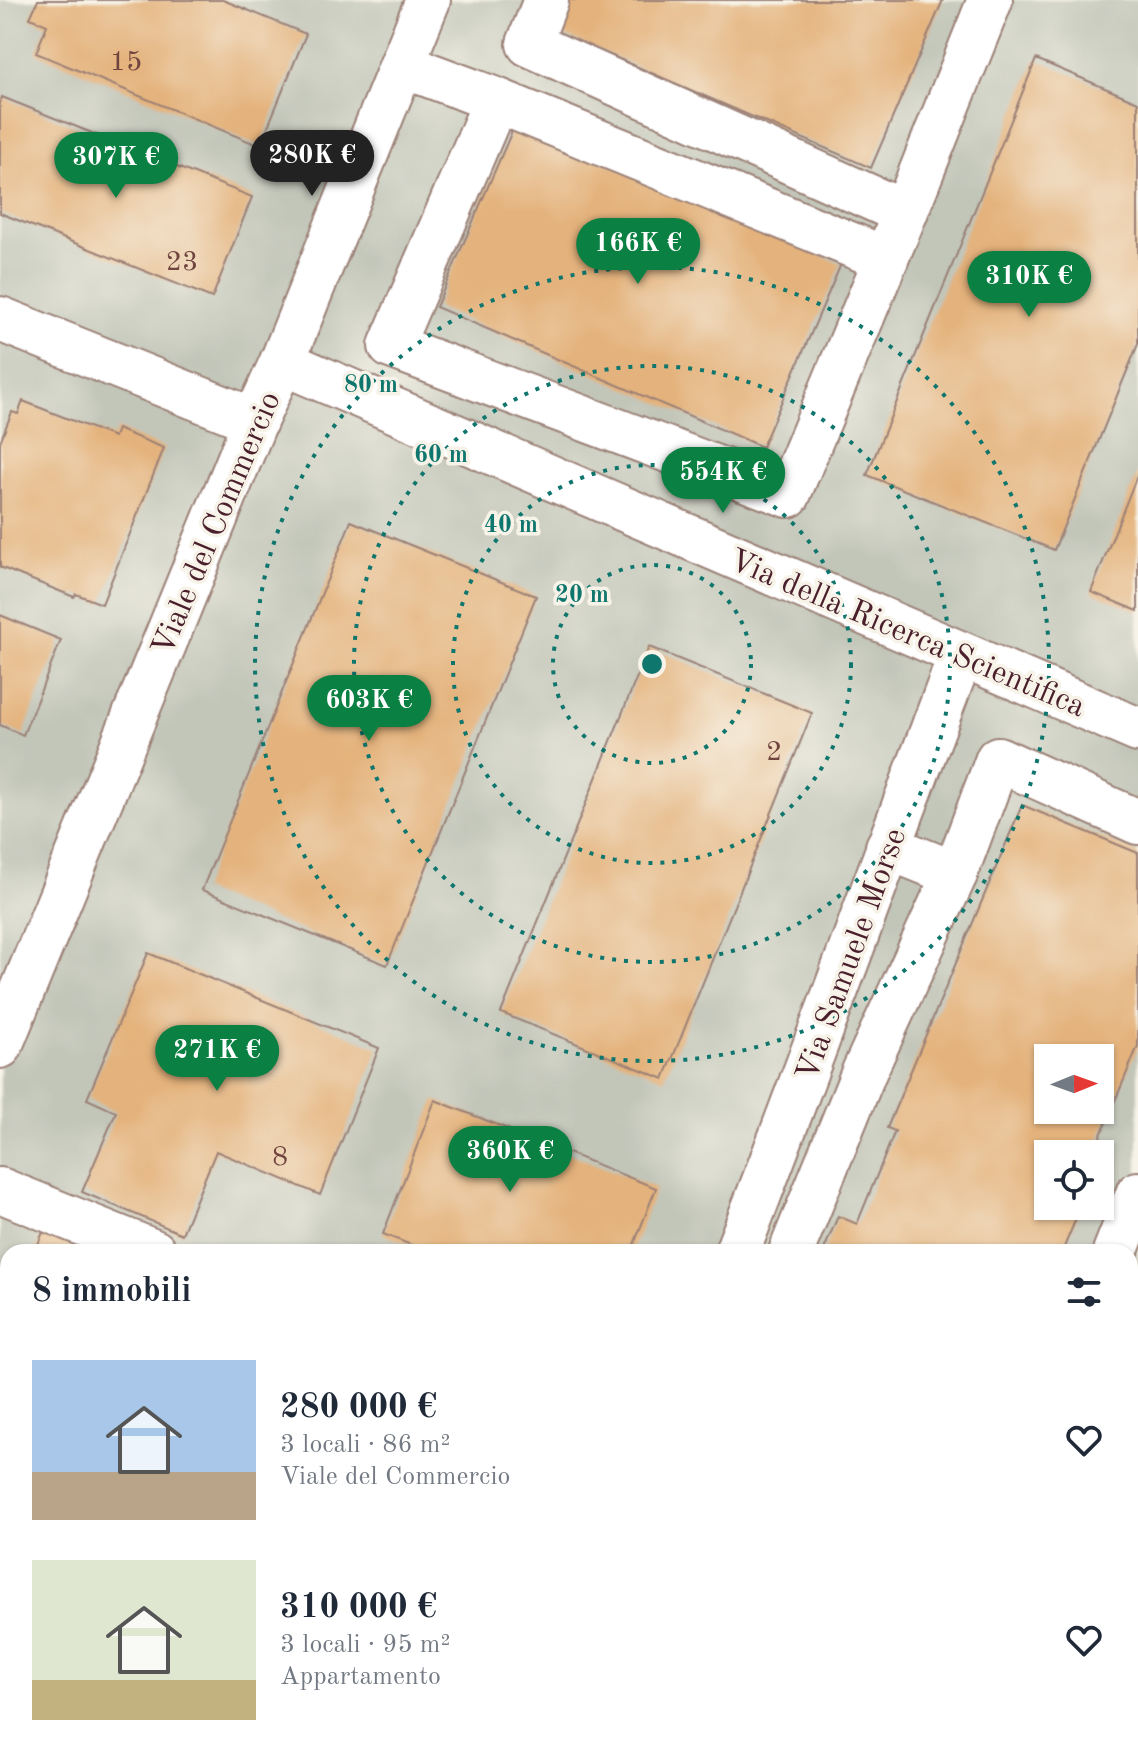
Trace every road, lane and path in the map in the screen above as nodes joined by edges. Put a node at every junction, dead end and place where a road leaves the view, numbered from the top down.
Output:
1 (428, 0) edge
2 (546, 0) edge
3 (990, 0) edge
4 (402, 65) junction
5 (496, 100) junction
6 (905, 213) junction
7 (886, 259) junction
8 (0, 319) edge
9 (282, 362) junction
10 (255, 421) junction
11 (961, 655) junction
12 (1138, 730) edge
13 (1138, 822) edge
14 (888, 847) junction
15 (955, 874) junction
16 (0, 1046) edge
17 (814, 1052) junction
18 (864, 1072) junction
19 (0, 1190) edge
20 (1138, 1194) edge
21 (134, 1244) edge
22 (740, 1244) edge
23 (794, 1244) edge
24 (1118, 1244) edge

1 - 4 street, Viale del Commercio
2 - 6 street
3 - 6 street
4 - 5 street
4 - 9 street, Viale del Commercio
5 - 7 street
5 - 7 street
6 - 7 street
8 - 10 street
9 - 10 street, Viale del Commercio
9 - 11 street, Via della Ricerca Scientifica
10 - 16 street, Viale del Commercio
11 - 12 street, Via della Ricerca Scientifica
11 - 14 street, Via Samuele Morse
13 - 15 street
14 - 15 street
14 - 17 street, Via Samuele Morse
15 - 18 street
17 - 18 street
17 - 22 street, Via Samuele Morse
18 - 23 street
19 - 21 street
20 - 24 street

